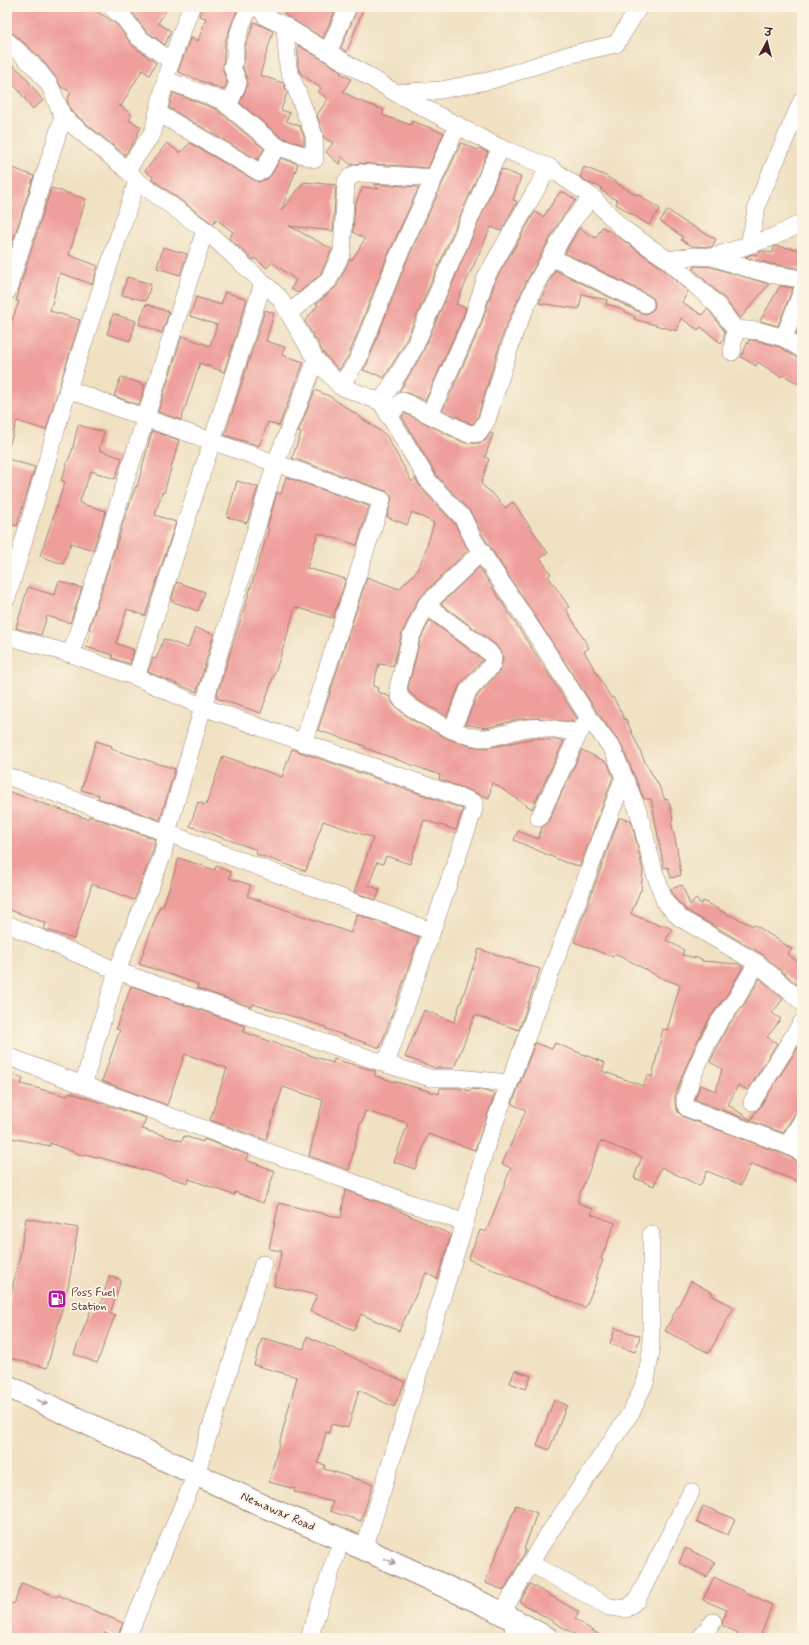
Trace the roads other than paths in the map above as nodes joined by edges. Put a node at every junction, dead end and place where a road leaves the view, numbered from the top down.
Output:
1 (111, 7) edge
2 (191, 7) edge
3 (250, 7) edge
4 (348, 7) edge
5 (639, 7) edge
6 (266, 10) edge
7 (284, 26) junction
8 (7, 41) edge
9 (328, 52) junction
10 (171, 61) junction
11 (166, 80) junction
12 (396, 93) junction
13 (802, 100) edge
14 (228, 106) junction
15 (158, 113) junction
16 (63, 117) junction
17 (458, 125) junction
18 (277, 146) junction
19 (501, 148) junction
20 (549, 167) junction
21 (132, 176) junction
22 (434, 178) junction
23 (592, 197) junction
24 (802, 224) edge
25 (205, 230) junction
26 (749, 245) junction
27 (550, 257) junction
28 (713, 257) junction
29 (668, 260) junction
30 (802, 279) edge
31 (263, 283) junction
32 (802, 291) edge
33 (7, 292) edge
34 (645, 304) dead end
35 (289, 313) junction
36 (735, 329) junction
37 (784, 338) junction
38 (802, 349) edge
39 (732, 352) dead end
40 (316, 360) junction
41 (340, 386) junction
42 (68, 389) junction
43 (385, 410) junction
44 (430, 414) junction
45 (145, 418) junction
46 (213, 441) junction
47 (276, 462) junction
48 (482, 551) junction
49 (7, 598) edge
50 (426, 605) junction
51 (7, 636) edge
52 (71, 654) junction
53 (136, 677) junction
54 (204, 707) junction
55 (589, 718) junction
56 (452, 730) junction
57 (579, 733) junction
58 (303, 742) junction
59 (7, 776) edge
60 (624, 777) junction
61 (539, 818) dead end
62 (168, 833) junction
63 (7, 924) edge
64 (432, 931) junction
65 (757, 963) junction
66 (117, 971) junction
67 (802, 1002) edge
68 (802, 1022) edge
69 (7, 1056) edge
70 (386, 1064) junction
71 (509, 1083) junction
72 (83, 1085) junction
73 (752, 1102) dead end
74 (802, 1121) edge
75 (787, 1145) junction
76 (802, 1153) edge
77 (464, 1223) junction
78 (651, 1234) dead end
79 (263, 1264) dead end
80 (7, 1386) edge
81 (7, 1402) edge
82 (194, 1480) junction
83 (690, 1492) dead end
84 (364, 1549) junction
85 (337, 1553) junction
86 (530, 1563) junction
87 (713, 1622) dead end
88 (513, 1628) edge
89 (127, 1638) edge
90 (309, 1638) edge
91 (547, 1638) edge
92 (700, 1638) edge

1 - 10 street
2 - 10 street
3 - 14 street
4 - 9 street
5 - 12 street
6 - 7 street
7 - 9 street
7 - 18 street
8 - 16 street
9 - 12 street
10 - 11 street
11 - 14 street
11 - 15 street
12 - 17 street
13 - 26 street
14 - 18 street
15 - 18 street
15 - 21 street
16 - 21 street
16 - 33 street
17 - 19 street
17 - 22 street
19 - 20 street
19 - 43 street
20 - 23 street
20 - 44 street
21 - 25 street
21 - 42 street
22 - 35 street
22 - 41 street
23 - 27 street
23 - 29 street
24 - 26 street
25 - 31 street
25 - 45 street
26 - 28 street
27 - 34 street
27 - 44 street
28 - 29 street
28 - 30 street
29 - 36 street
31 - 35 street
31 - 46 street
32 - 37 street
35 - 40 street
36 - 37 street
36 - 39 street
37 - 38 street
40 - 41 street
40 - 47 street
41 - 43 street
42 - 45 street
42 - 49 street
43 - 44 street
43 - 48 street
45 - 46 street
45 - 52 street
46 - 47 street
46 - 53 street
47 - 54 street
47 - 58 street
48 - 50 street
48 - 55 street
50 - 56 street
50 - 56 street
51 - 52 street
52 - 53 street
53 - 54 street
54 - 58 street
54 - 62 street
55 - 57 street
55 - 60 street
56 - 57 street
57 - 61 street
58 - 64 street
59 - 62 street
60 - 65 street
60 - 71 street
62 - 64 street
62 - 66 street
63 - 66 street
64 - 70 street
65 - 67 street
65 - 75 street
66 - 70 street
66 - 72 street
68 - 73 street
69 - 72 street
70 - 71 street
71 - 77 street
72 - 77 street
74 - 75 street
75 - 76 street
77 - 84 street
78 - 86 street
79 - 82 street
80 -> 82 highway, Nemawar Road
81 - 82 highway, Nemawar Road
82 - 84 highway, Nemawar Road
82 - 85 highway, Nemawar Road
82 - 89 street
83 - 86 street
84 -> 88 highway, Nemawar Road
85 - 88 highway, Nemawar Road
85 - 90 street
86 - 88 street
87 - 92 street
88 - 91 highway, Nemawar Road

